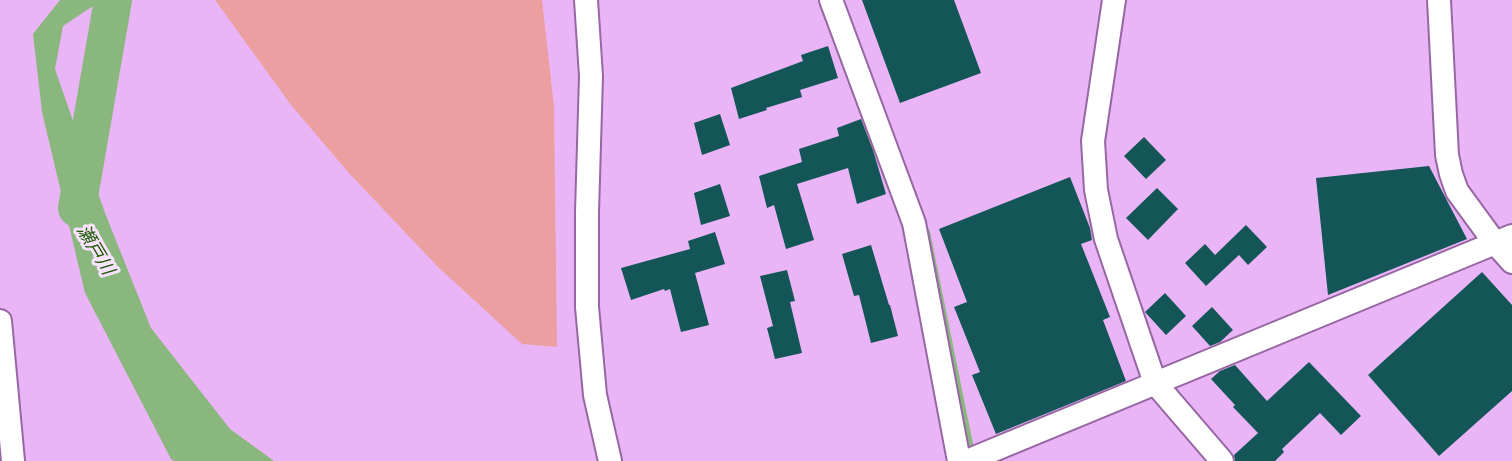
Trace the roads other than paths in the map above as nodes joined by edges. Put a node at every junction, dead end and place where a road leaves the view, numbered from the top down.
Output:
1 (586, 0) edge
2 (831, 0) edge
3 (1114, 0) edge
4 (1439, 0) edge
5 (1504, 240) edge
6 (1512, 262) edge
7 (0, 321) edge
8 (1155, 383) junction
9 (13, 461) edge
10 (610, 461) edge
11 (959, 461) edge
12 (967, 461) edge
13 (1222, 461) edge

1 - 10 street
2 - 11 street
3 - 8 street
4 - 5 street
5 - 6 street
5 - 8 street
7 - 9 street
8 - 12 street
8 - 13 street

